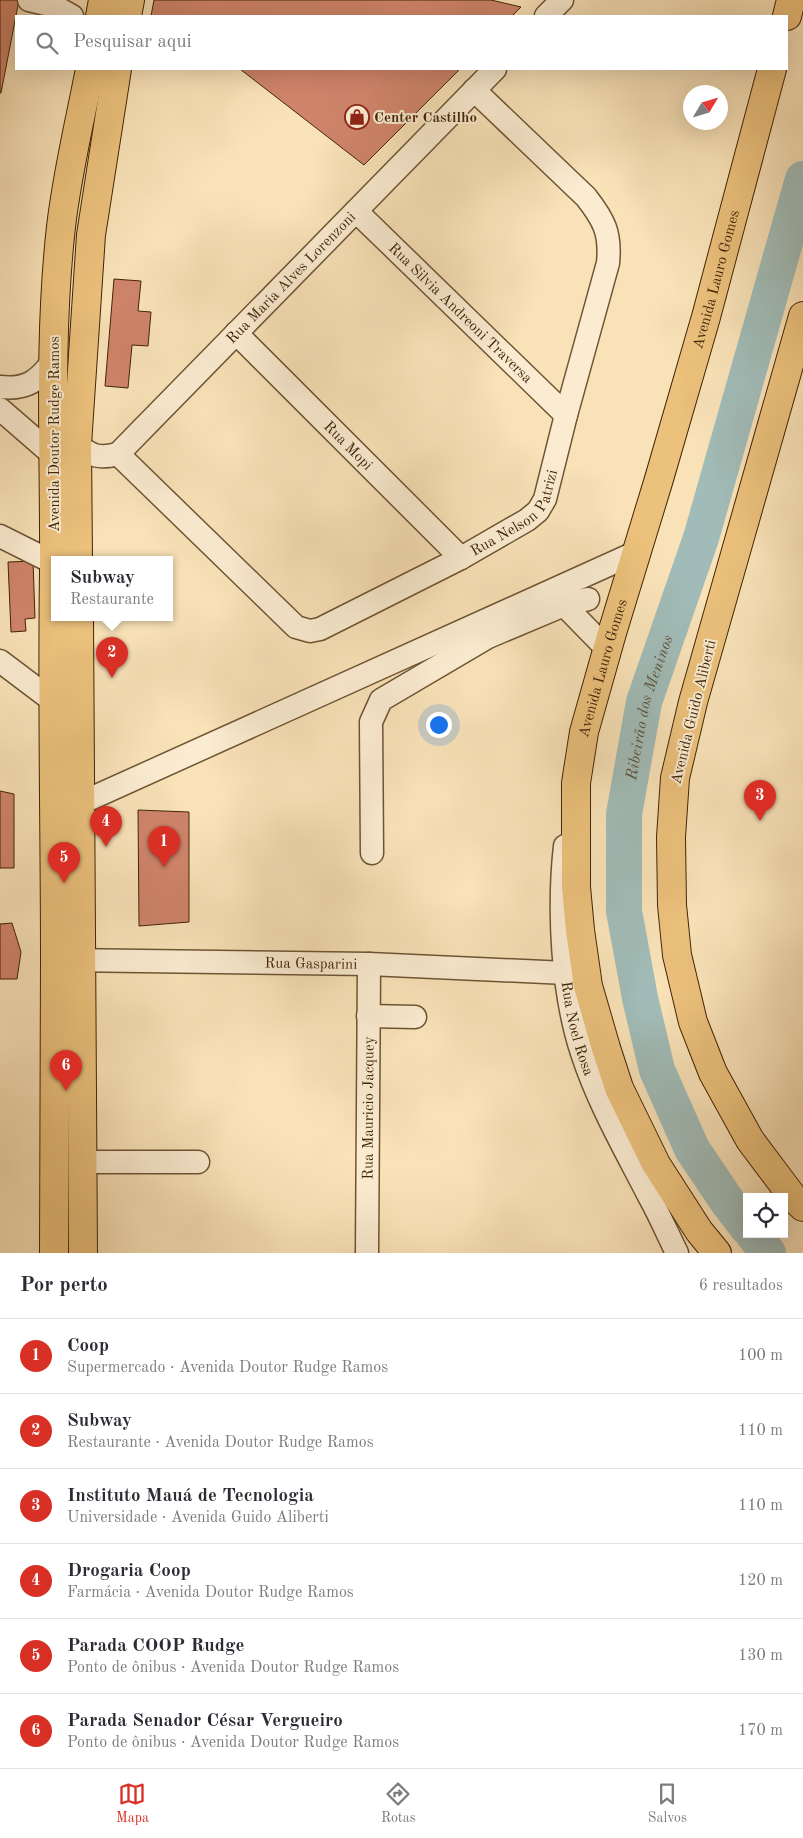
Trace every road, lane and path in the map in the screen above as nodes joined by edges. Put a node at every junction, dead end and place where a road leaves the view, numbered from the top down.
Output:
1 (29, 0) edge
2 (130, 0) edge
3 (562, 0) edge
4 (791, 0) edge
5 (61, 7) edge
6 (102, 11) edge
7 (547, 15) edge
8 (787, 15) edge
9 (90, 70) edge
10 (117, 70) edge
11 (494, 70) edge
12 (772, 70) edge
13 (474, 90) junction
14 (356, 211) junction
15 (803, 316) edge
16 (236, 333) junction
17 (54, 360) junction
18 (0, 387) edge
19 (0, 409) edge
20 (566, 415) junction
21 (65, 450) junction
22 (118, 454) junction
23 (0, 536) edge
24 (637, 552) junction
25 (55, 556) edge
26 (78, 556) edge
27 (461, 558) junction
28 (51, 562) edge
29 (588, 599) dead end
30 (564, 605) junction
31 (54, 621) edge
32 (79, 621) edge
33 (607, 649) junction
34 (0, 660) edge
35 (53, 702) junction
36 (576, 783) junction
37 (81, 802) junction
38 (372, 853) dead end
39 (55, 960) junction
40 (82, 960) junction
41 (368, 964) junction
42 (566, 973) junction
43 (368, 1016) junction
44 (414, 1017) dead end
45 (82, 1162) junction
46 (198, 1162) dead end
47 (803, 1206) edge
48 (54, 1253) edge
49 (83, 1253) edge
50 (367, 1253) edge
51 (677, 1253) edge
52 (718, 1253) edge

1 - 5 street
2 - 6 main road
3 - 7 street
4 - 8 main road
9 - 17 main road, Avenida Doutor Rudge Ramos
10 - 21 main road, Avenida Doutor Rudge Ramos
11 - 13 street, Rua Maria Alves Lorenzoni
12 - 24 main road, Avenida Lauro Gomes
13 - 14 street, Rua Maria Alves Lorenzoni
13 - 20 street, Rua Nelson Patrizi
14 - 16 street, Rua Maria Alves Lorenzoni
14 - 20 street, Rua Silvia Andreoni Traversa
15 - 47 main road, Avenida Guido Aliberti
16 - 22 street, Rua Maria Alves Lorenzoni
16 - 27 street, Rua Mopi
17 - 18 street
17 - 21 main road, Avenida Doutor Rudge Ramos
19 - 21 street
20 - 27 street, Rua Nelson Patrizi
21 - 22 street
21 - 25 main road, Avenida Doutor Rudge Ramos
21 - 26 main road, Avenida Doutor Rudge Ramos
22 - 27 street, Rua Nelson Patrizi
23 - 28 street
24 - 33 main road, Avenida Lauro Gomes
24 - 37 street
29 - 30 street
30 - 33 street
30 - 38 street
31 - 35 main road, Avenida Doutor Rudge Ramos
32 - 37 main road
33 - 36 main road, Avenida Lauro Gomes
34 - 35 street
35 - 39 main road, Avenida Doutor Rudge Ramos
36 - 42 street, Rua Noel Rosa
36 - 52 main road, Avenida Lauro Gomes
37 - 40 main road
39 - 40 street, Rua Gasparini
39 - 48 main road, Avenida Doutor Rudge Ramos
40 - 41 street, Rua Gasparini
40 - 45 main road
41 - 42 street, Rua Gasparini
41 - 43 street, Rua Mauricio Jacquey
42 - 51 street, Rua Noel Rosa
43 - 44 street
43 - 50 street, Rua Mauricio Jacquey
45 - 46 street
45 - 49 main road

